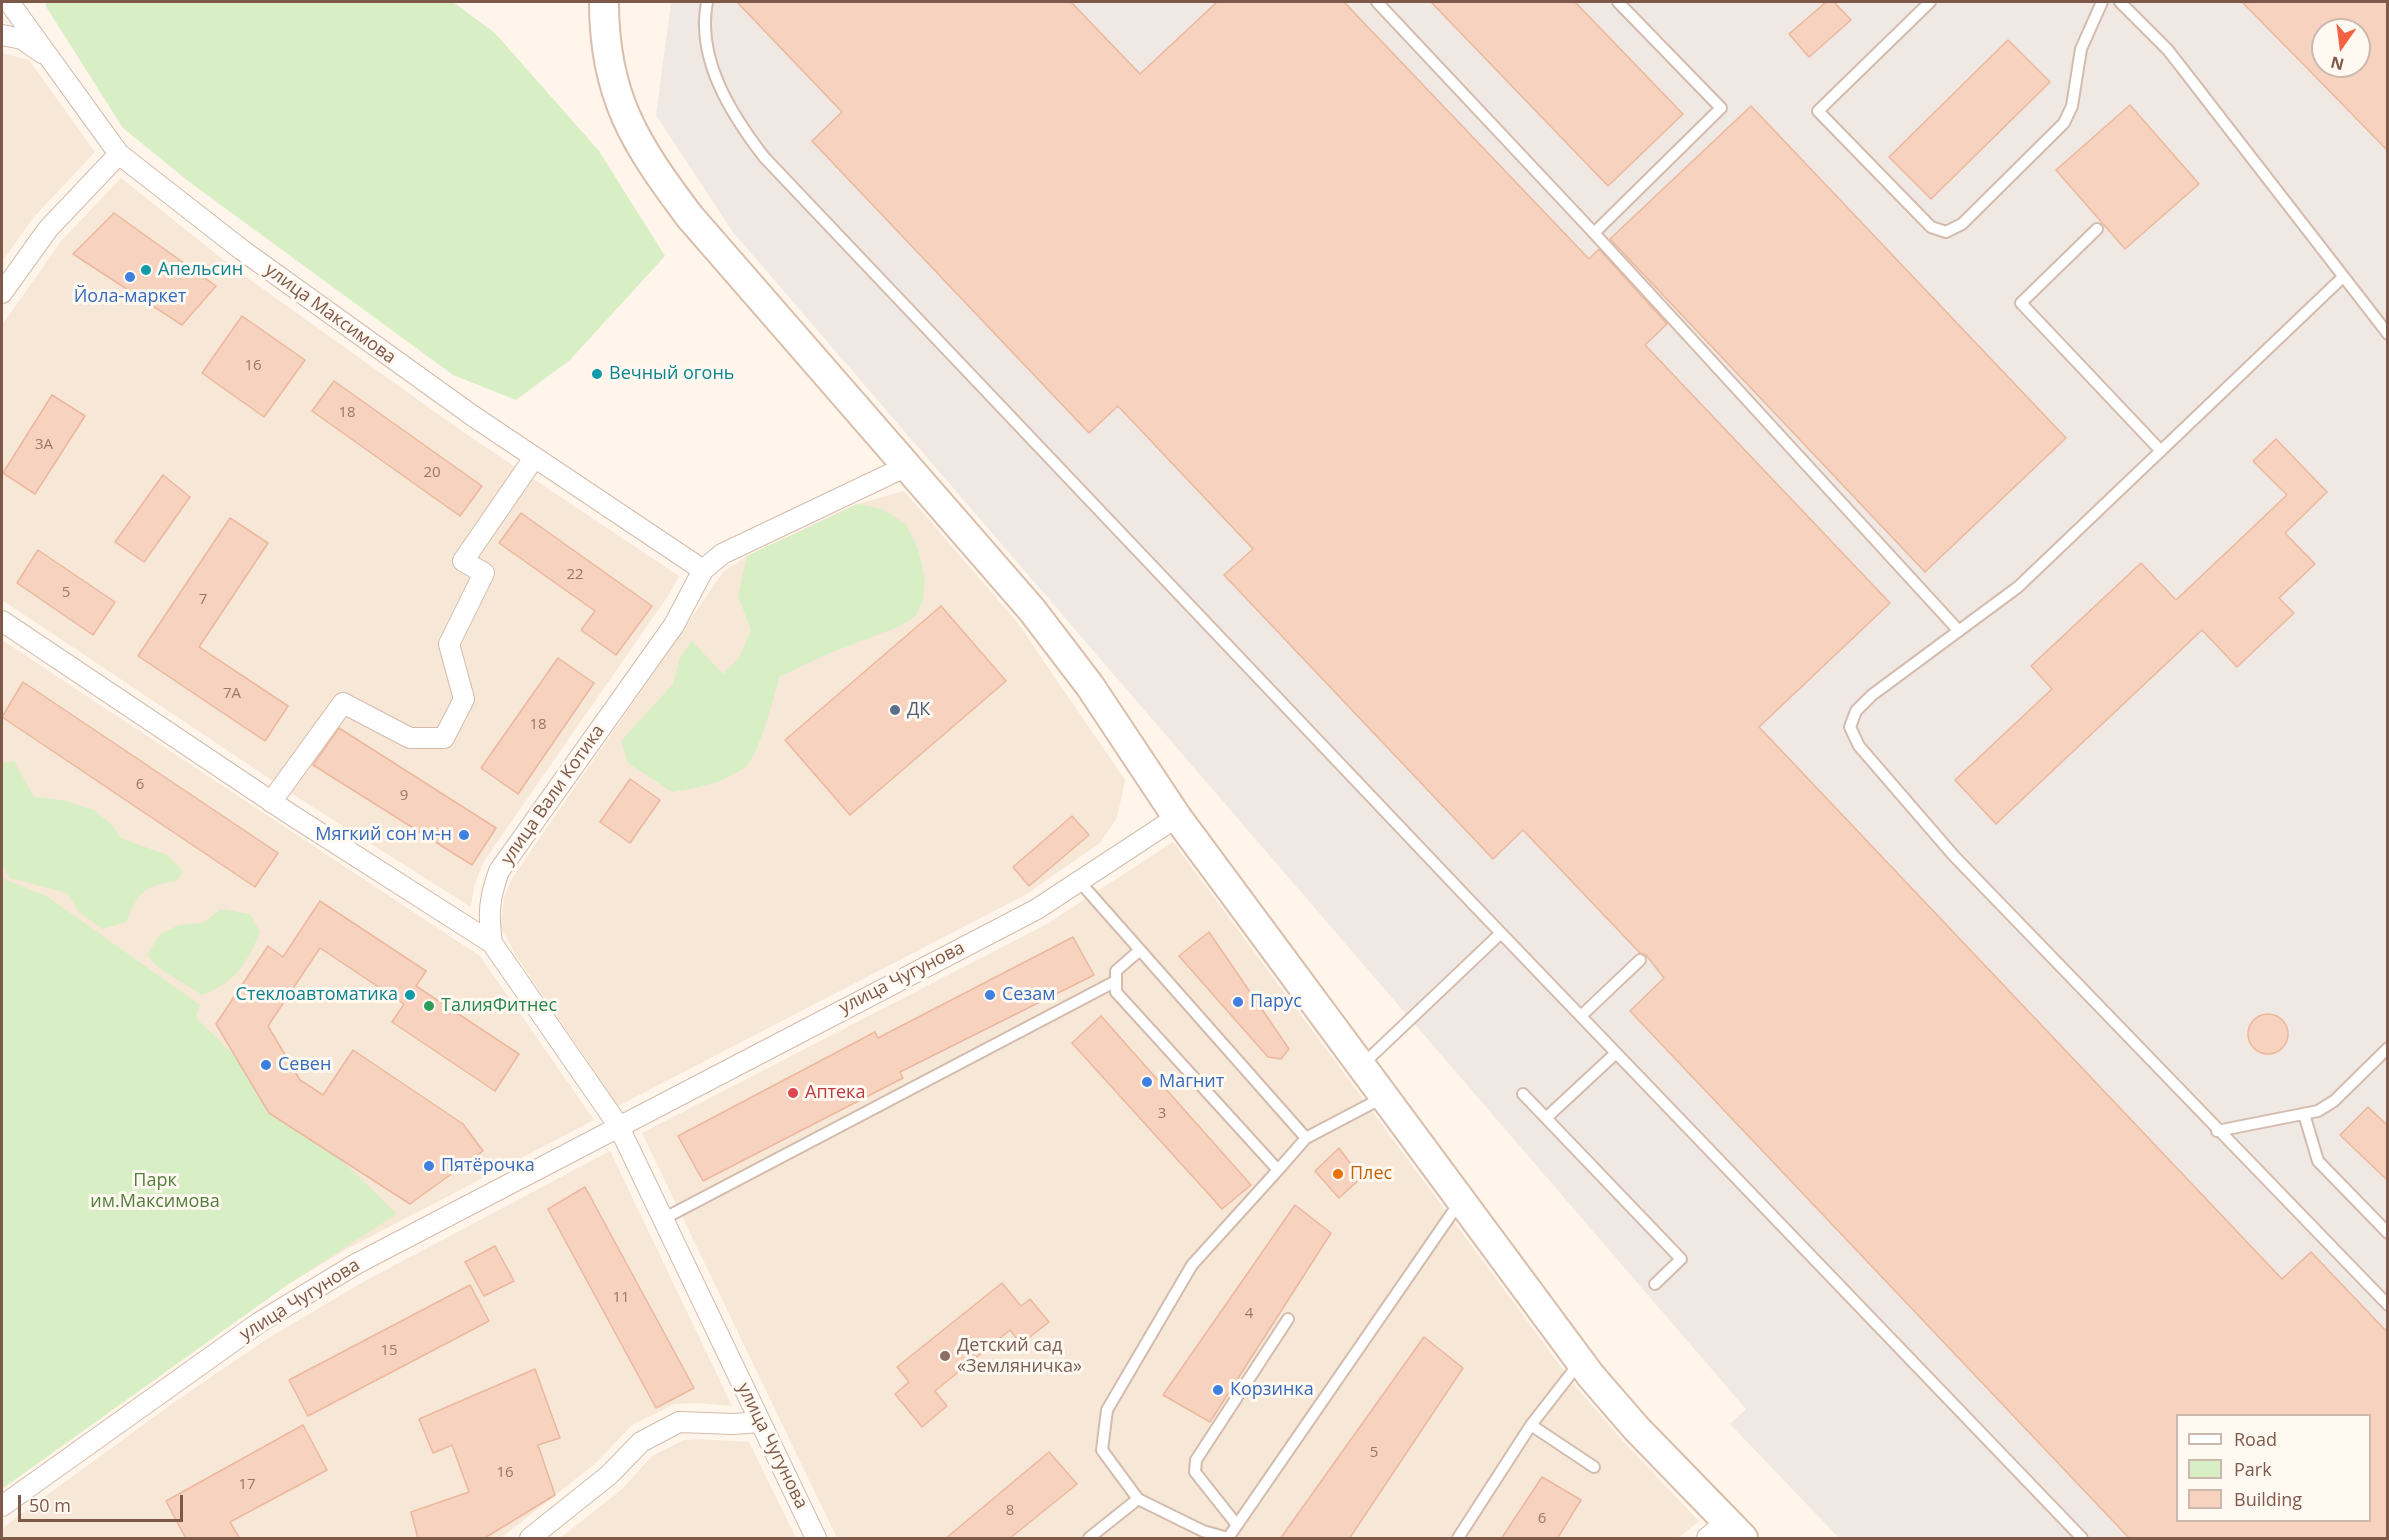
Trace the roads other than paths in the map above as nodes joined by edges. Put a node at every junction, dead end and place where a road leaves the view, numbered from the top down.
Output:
1 (9, 2) edge
2 (604, 2) edge
3 (707, 2) edge
4 (1377, 2) edge
5 (1618, 2) edge
6 (1930, 2) edge
7 (2102, 2) edge
8 (2120, 2) edge
9 (2, 35) edge
10 (53, 61) junction
11 (119, 154) junction
12 (2097, 229) dead end
13 (1594, 233) junction
14 (2343, 277) junction
15 (2, 293) edge
16 (2386, 330) edge
17 (2161, 451) junction
18 (534, 458) junction
19 (907, 466) junction
20 (703, 570) junction
21 (2, 621) edge
22 (1959, 632) junction
23 (271, 802) junction
24 (1177, 817) junction
25 (1079, 881) junction
26 (1501, 933) junction
27 (492, 943) junction
28 (1140, 950) junction
29 (1640, 960) dead end
30 (1116, 981) junction
31 (1581, 1016) junction
32 (2388, 1048) edge
33 (1617, 1053) junction
34 (1362, 1065) junction
35 (1523, 1094) dead end
36 (1385, 1096) junction
37 (2304, 1114) junction
38 (1546, 1118) junction
39 (618, 1125) junction
40 (2217, 1131) junction
41 (1306, 1138) junction
42 (1278, 1170) junction
43 (1461, 1199) junction
44 (663, 1219) junction
45 (2388, 1233) edge
46 (1655, 1284) dead end
47 (2388, 1305) edge
48 (1288, 1319) dead end
49 (1580, 1361) junction
50 (760, 1422) junction
51 (1531, 1425) junction
52 (1594, 1467) dead end
53 (1138, 1499) junction
54 (2, 1506) edge
55 (1237, 1525) junction
56 (1725, 1533) edge
57 (1228, 1538) edge
58 (530, 1539) edge
59 (816, 1539) edge
60 (1089, 1539) edge
61 (1458, 1539) edge
62 (2082, 1539) edge

1 - 10 street, улица Максимова
2 - 19 main road
3 - 26 lane
4 - 13 lane
5 - 13 lane
6 - 7 lane
8 - 14 lane
9 - 10 street
10 - 11 street, улица Максимова
11 - 15 street
11 - 18 street, улица Максимова
12 - 17 lane
13 - 22 lane
14 - 16 lane
14 - 17 lane
17 - 22 lane
18 - 20 street, улица Максимова
18 - 23 street
19 - 20 street, улица Вали Котика
19 - 24 main road
20 - 27 street, улица Вали Котика
21 - 23 street
22 - 40 lane
23 - 27 street
24 - 25 street, улица Чугунова
24 - 34 main road
25 - 28 lane
25 - 39 street, улица Чугунова
26 - 31 lane
26 - 34 lane
27 - 39 street, улица Чугунова
28 - 30 lane
28 - 41 lane
29 - 31 lane
30 - 42 lane
30 - 44 lane
31 - 33 lane
32 - 37 lane
33 - 38 lane
33 - 62 lane
34 - 36 main road
35 - 38 lane
36 - 41 lane
36 - 43 main road
37 - 40 lane
37 - 45 lane
38 - 46 lane
39 - 44 street, улица Чугунова
39 - 54 street, улица Чугунова
40 - 47 lane
41 - 42 lane
42 - 53 lane
43 - 49 main road
43 - 55 lane
44 - 50 street, улица Чугунова
48 - 55 lane
49 - 51 lane
49 - 56 main road
50 - 58 street
50 - 59 street, улица Чугунова
51 - 52 lane
51 - 61 lane
53 - 57 lane
53 - 60 lane
55 - 57 lane

